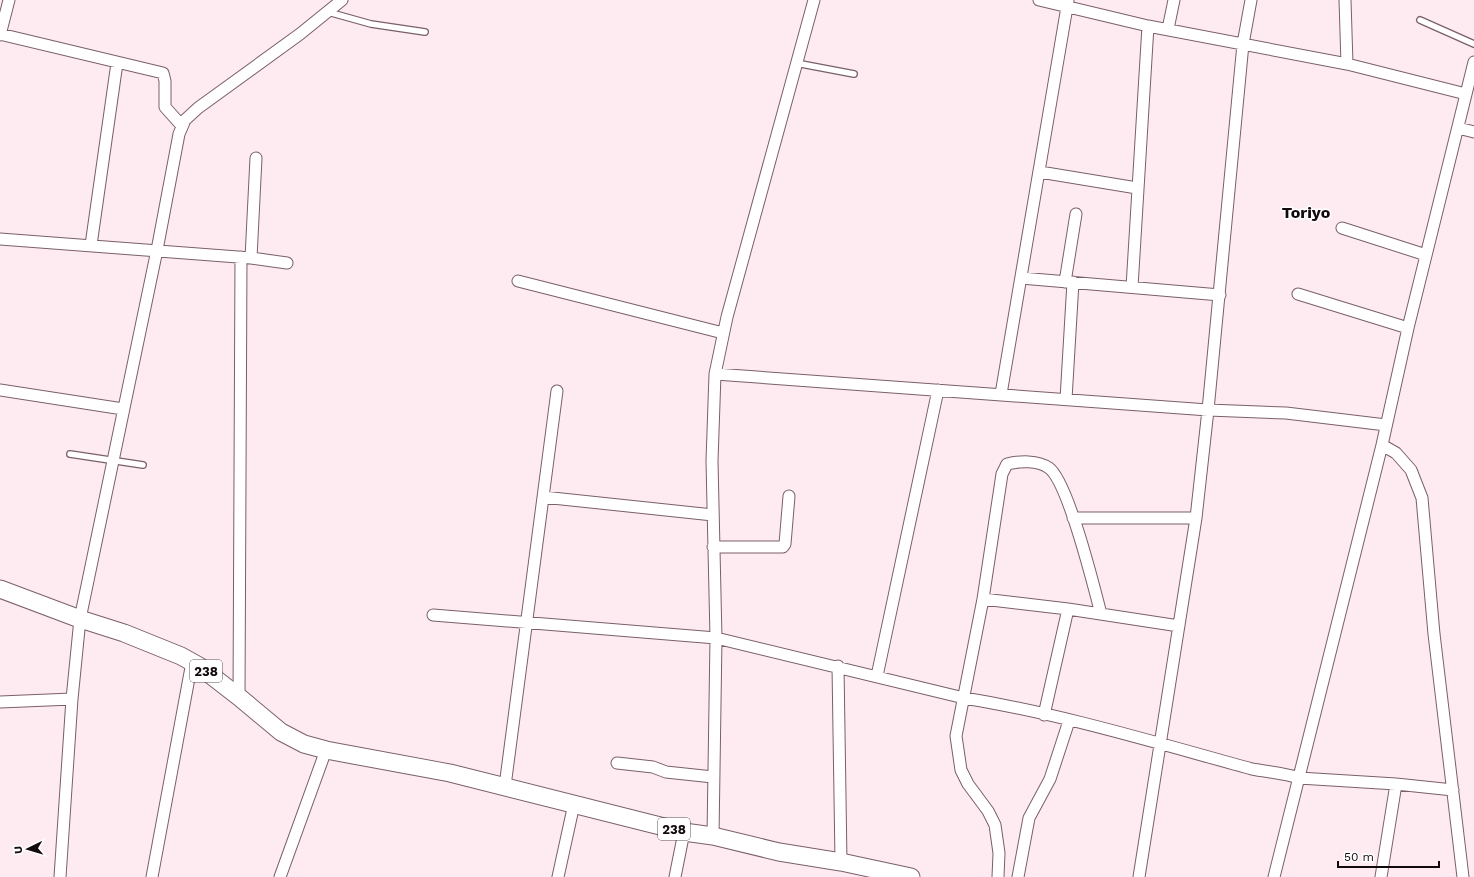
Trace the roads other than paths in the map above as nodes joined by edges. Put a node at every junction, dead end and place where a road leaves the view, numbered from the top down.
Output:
1 (9, 0) edge
2 (342, 0) edge
3 (814, 0) edge
4 (1040, 0) edge
5 (1174, 0) edge
6 (1251, 0) edge
7 (1345, 0) edge
8 (1067, 4) edge
9 (328, 12) junction
10 (1420, 20) dead end
11 (1148, 26) junction
12 (1168, 30) junction
13 (425, 32) dead end
14 (0, 34) edge
15 (1243, 44) junction
16 (1474, 44) edge
17 (1474, 62) edge
18 (117, 63) junction
19 (796, 63) junction
20 (1347, 64) junction
21 (854, 74) dead end
22 (1466, 94) junction
23 (182, 126) junction
24 (1458, 128) junction
25 (1474, 132) edge
26 (256, 158) dead end
27 (1040, 172) junction
28 (1138, 188) junction
29 (1076, 214) dead end
30 (1342, 228) dead end
31 (0, 239) edge
32 (91, 245) junction
33 (158, 250) junction
34 (1426, 255) junction
35 (246, 258) junction
36 (287, 263) dead end
37 (1021, 278) junction
38 (518, 281) dead end
39 (1069, 282) junction
40 (1132, 286) junction
41 (1298, 294) dead end
42 (1220, 295) junction
43 (1408, 328) junction
44 (723, 334) junction
45 (715, 374) junction
46 (0, 390) edge
47 (938, 390) junction
48 (557, 391) dead end
49 (1000, 394) junction
50 (1066, 399) junction
51 (123, 409) junction
52 (1208, 410) junction
53 (1386, 425) junction
54 (1382, 445) junction
55 (70, 454) dead end
56 (112, 462) junction
57 (143, 465) dead end
58 (789, 496) dead end
59 (543, 497) junction
60 (713, 515) junction
61 (1073, 518) junction
62 (1196, 518) junction
63 (713, 547) junction
64 (0, 589) edge
65 (982, 599) junction
66 (1068, 609) junction
67 (1101, 614) junction
68 (433, 615) dead end
69 (80, 619) junction
70 (527, 624) junction
71 (1179, 626) junction
72 (716, 638) junction
73 (192, 662) junction
74 (838, 666) junction
75 (877, 676) junction
76 (239, 697) junction
77 (964, 698) junction
78 (72, 699) junction
79 (0, 702) edge
80 (1044, 715) junction
81 (1069, 721) junction
82 (1161, 744) junction
83 (326, 750) junction
84 (617, 763) dead end
85 (713, 777) junction
86 (1299, 778) junction
87 (1396, 784) junction
88 (505, 786) junction
89 (1453, 790) junction
90 (574, 804) junction
91 (684, 832) junction
92 (713, 836) junction
93 (841, 862) junction
94 (60, 877) edge
95 (152, 877) edge
96 (280, 877) edge
97 (558, 877) edge
98 (675, 877) edge
99 (911, 877) edge
100 (998, 877) edge
101 (1018, 877) edge
102 (1139, 877) edge
103 (1274, 877) edge
104 (1382, 877) edge
105 (1463, 877) edge

1 - 14 street
2 - 9 street
3 - 19 street
4 - 8 street
5 - 12 street
6 - 15 street
7 - 20 street
8 - 11 street
8 - 27 street
9 - 13 lane
9 - 23 street
10 - 16 lane
11 - 12 street
11 - 28 street
12 - 15 street
14 - 18 street
15 - 20 street
15 - 42 street
17 - 22 street
18 - 23 street
18 - 32 street
19 - 21 lane
19 - 44 street
20 - 22 street
22 - 24 street
23 - 33 street
24 - 25 street
24 - 34 street
26 - 35 street
27 - 28 street
27 - 37 street
28 - 40 street
29 - 39 street
30 - 34 street
31 - 32 street
32 - 33 street
33 - 35 street
33 - 51 street
34 - 43 street
35 - 36 street
35 - 76 street
37 - 39 street
37 - 49 street
38 - 44 street
39 - 40 street
39 - 50 street
40 - 42 street
41 - 43 street
42 - 52 street
43 - 53 street
44 - 45 street
45 - 47 street
45 - 60 street
46 - 51 street
47 - 49 street
47 - 75 street
48 - 59 street
49 - 50 street
50 - 52 street
51 - 56 street
52 - 53 street
52 - 62 street
53 - 54 street
54 - 86 street
54 - 89 street
55 - 56 lane
56 - 57 lane
56 - 69 street
58 - 63 street
59 - 60 street
59 - 70 street
60 - 63 street
61 - 62 street
61 - 65 street
61 - 67 street
62 - 71 street
63 - 72 street
64 - 69 main road, 238
65 - 66 street
65 - 77 street
66 - 67 street
66 - 80 street
67 - 71 street
68 - 70 street
69 - 73 main road, 238
69 - 78 street
70 - 72 street
70 - 88 street
71 - 82 street
72 - 74 street
72 - 85 street
73 - 76 main road, 238
73 - 95 street
74 - 75 street
74 - 93 street
75 - 77 street
76 - 83 main road, 238
77 - 80 street
77 - 100 street
78 - 79 street
78 - 94 street
80 - 81 street
81 - 82 street
81 - 101 street
82 - 86 street
82 - 102 street
83 - 88 main road, 238
83 - 96 street
84 - 85 street
85 - 92 street
86 - 87 street
86 - 103 street
87 - 89 street
87 - 104 street
88 - 90 main road, 238
89 - 105 street
90 - 91 main road, 238
90 - 97 street
91 - 92 main road, 238
91 - 98 street
92 - 93 main road, 238
93 - 99 main road, 238

